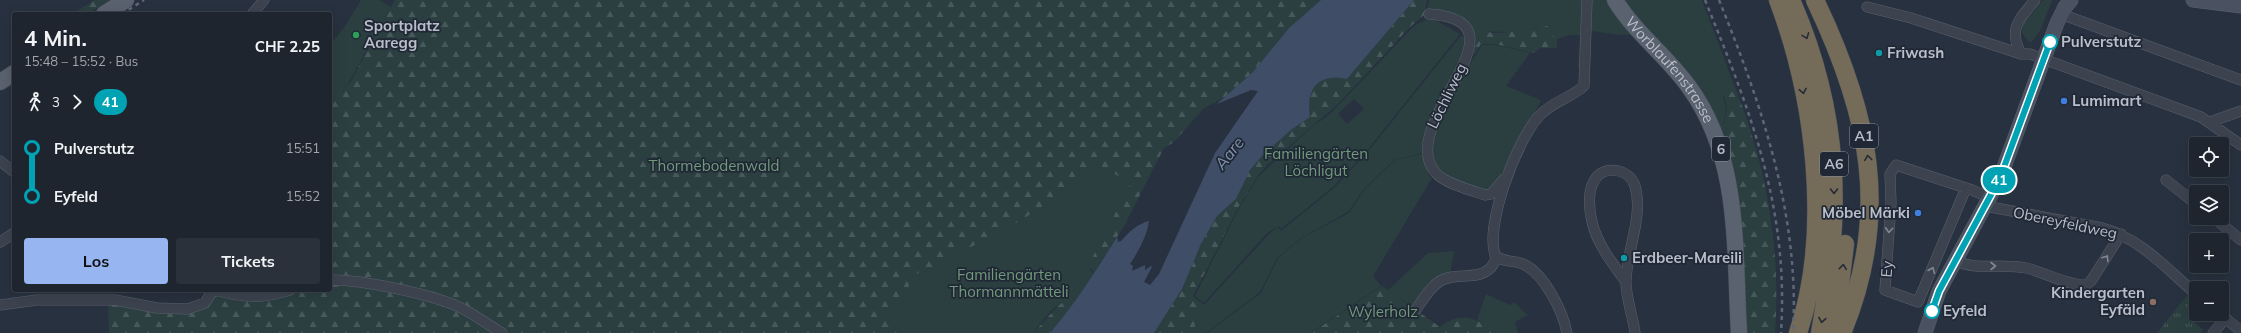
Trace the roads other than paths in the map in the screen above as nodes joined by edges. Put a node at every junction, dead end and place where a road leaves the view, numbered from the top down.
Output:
1 (126, 0) edge
2 (264, 0) edge
3 (1586, 0) edge
4 (1614, 0) edge
5 (1778, 0) edge
6 (1791, 0) edge
7 (1804, 0) edge
8 (1815, 0) edge
9 (2035, 0) edge
10 (2071, 0) edge
11 (2193, 0) edge
12 (2241, 6) edge
13 (1867, 7) dead end
14 (107, 12) edge
15 (254, 12) edge
16 (1429, 14) dead end
17 (2061, 14) junction
18 (2021, 54) junction
19 (2044, 60) junction
20 (12, 65) edge
21 (0, 72) edge
22 (12, 74) edge
23 (2241, 80) edge
24 (0, 82) edge
25 (2241, 111) edge
26 (2210, 122) junction
27 (2241, 145) edge
28 (1505, 178) junction
29 (2166, 180) dead end
30 (1966, 188) junction
31 (2189, 198) edge
32 (1987, 202) junction
33 (2223, 225) edge
34 (12, 234) edge
35 (2121, 234) junction
36 (2241, 240) edge
37 (0, 242) edge
38 (1497, 257) junction
39 (1956, 261) junction
40 (332, 280) edge
41 (1626, 282) junction
42 (2189, 288) edge
43 (213, 292) edge
44 (223, 292) edge
45 (283, 292) edge
46 (0, 305) edge
47 (1415, 311) dead end
48 (2220, 321) edge
49 (2229, 321) edge
50 (2241, 331) edge
51 (502, 333) edge
52 (1567, 333) edge
53 (1635, 333) edge
54 (1739, 333) edge
55 (1798, 333) edge
56 (1820, 333) edge
57 (1834, 333) edge
58 (1842, 333) edge
59 (1925, 333) edge
60 (2213, 333) edge

1 - 14 main road
2 - 15 street
3 - 28 street, Löchliweg
4 - 54 main road, Worblaufenstrasse / 6
5 -> 55 highway
6 -> 56 highway, A6
57 -> 7 highway, A6
58 -> 8 highway, A1
9 - 18 street
10 - 17 main road
11 - 12 main road
13 - 18 street
16 - 28 street, Löchliweg
17 - 19 main road
17 - 23 street
18 - 19 street
19 - 26 street
19 - 32 main road
20 - 21 main road
22 - 24 main road
25 - 26 street
26 - 27 street
28 - 38 street, Löchliweg
29 - 31 street
30 -> 30 street, Ey
30 - 32 street, Ey
32 - 35 street, Obereyfeldweg
32 - 39 main road
33 - 36 street
34 - 37 street
39 -> 35 street
35 - 42 street, Obereyfeldweg
38 - 47 street
38 - 52 street
39 - 59 main road
40 - 51 street
41 - 41 street
41 - 53 street
43 - 46 street
44 - 45 street
48 - 60 street
49 - 50 street

